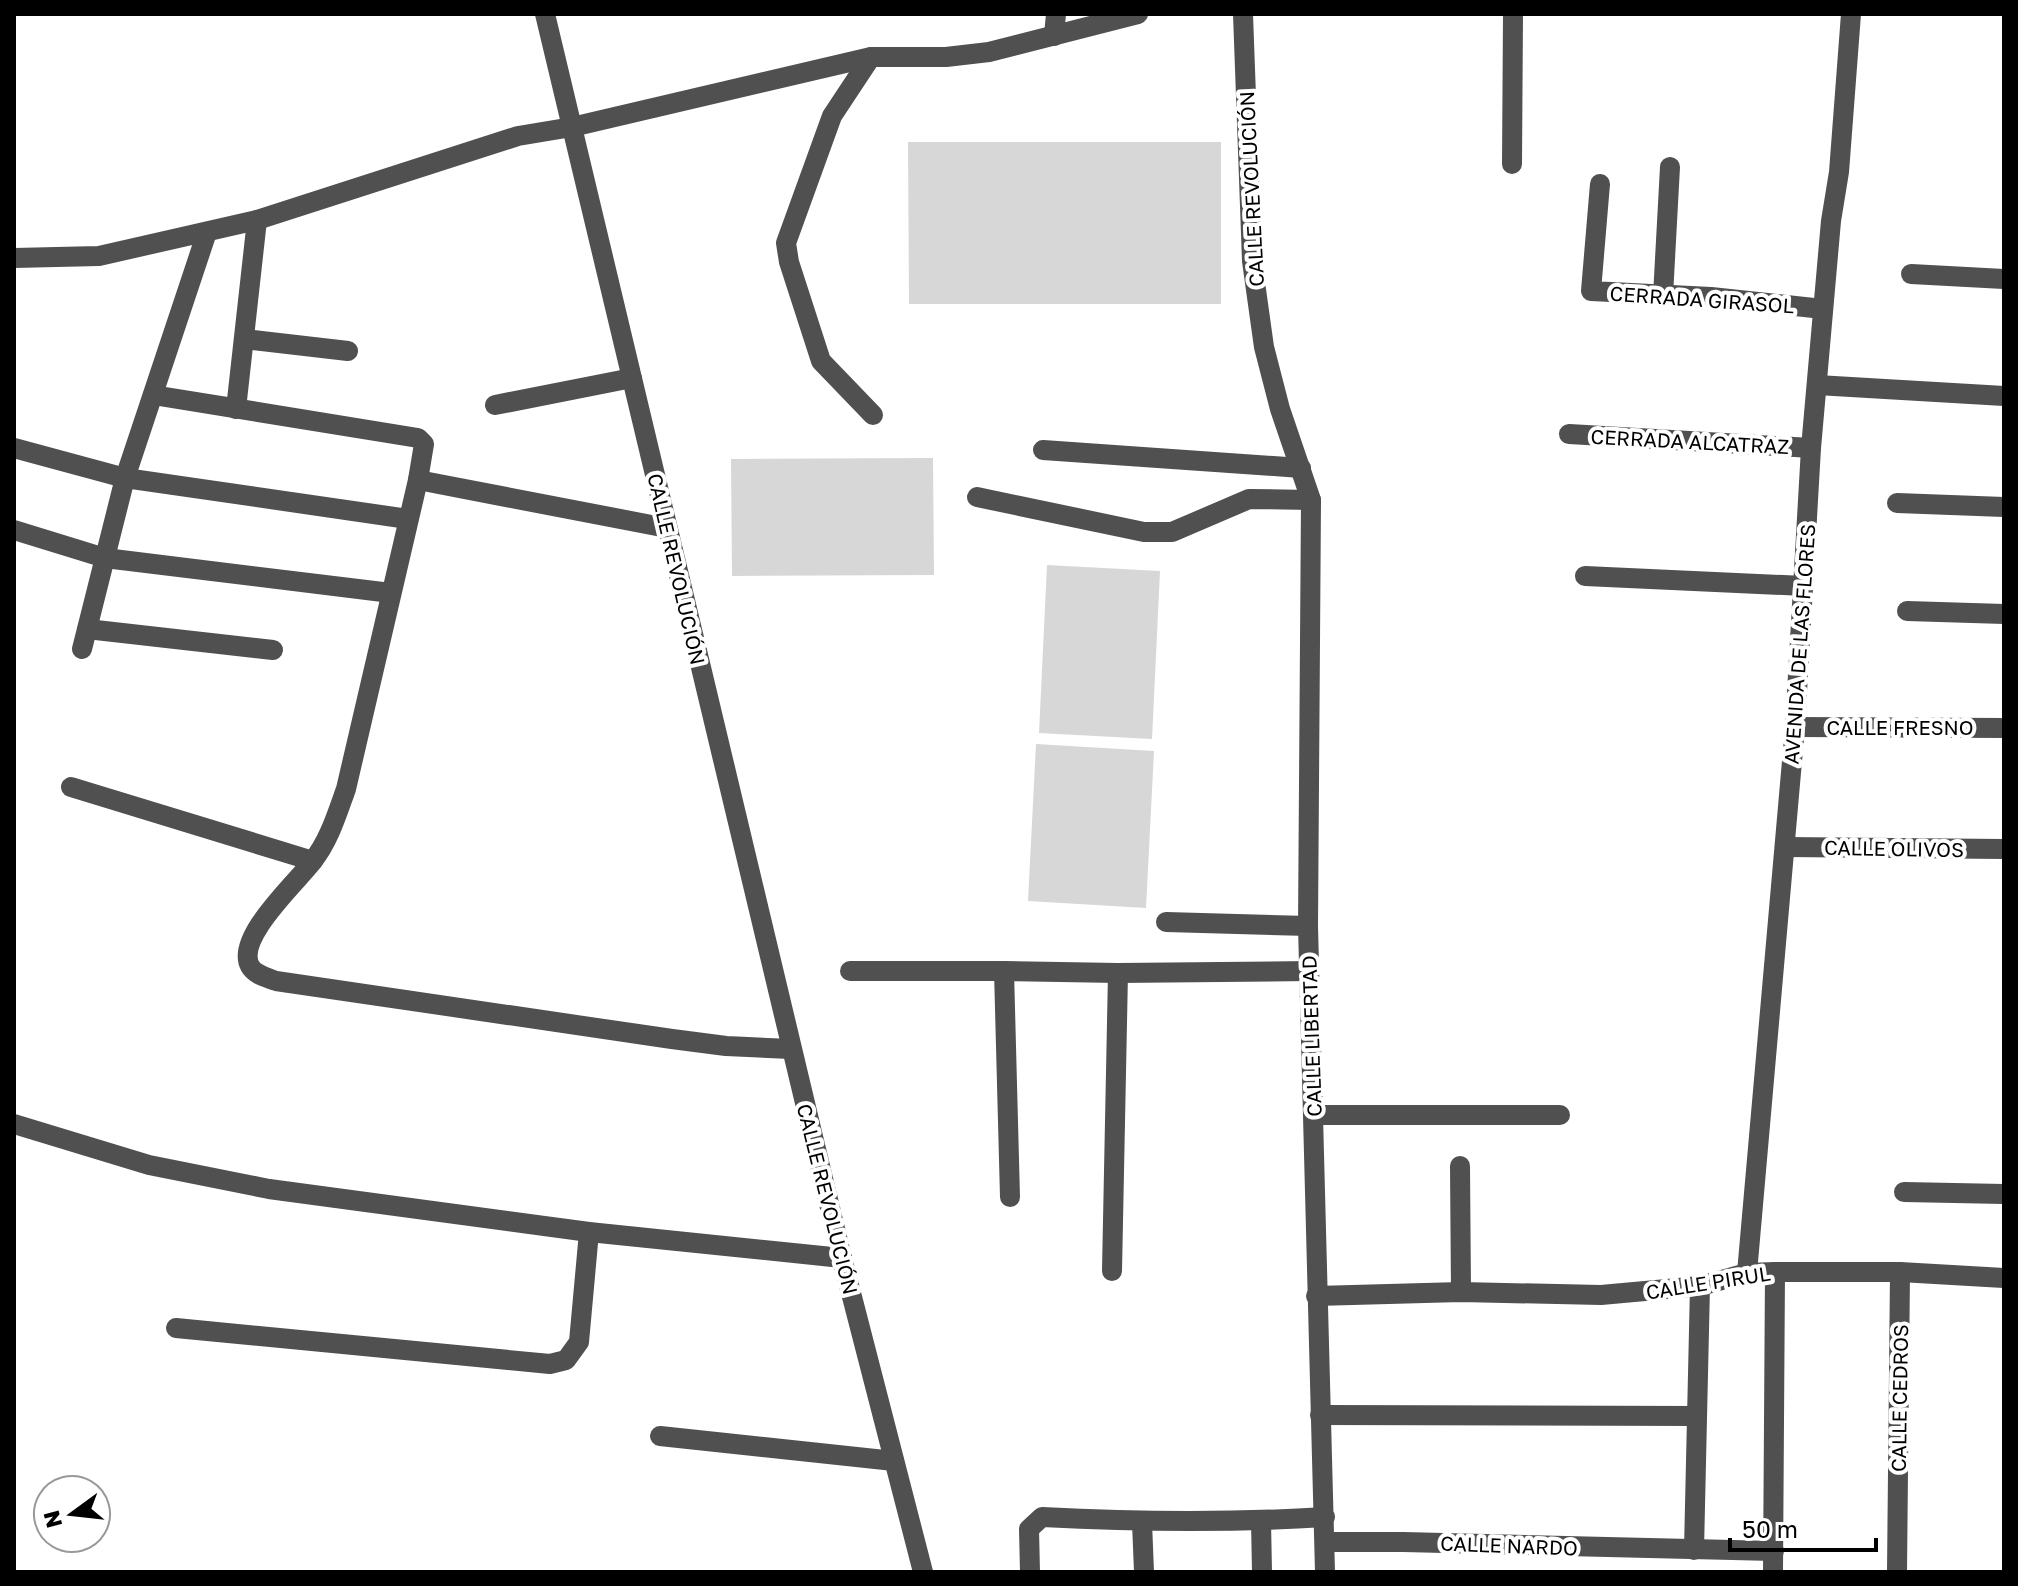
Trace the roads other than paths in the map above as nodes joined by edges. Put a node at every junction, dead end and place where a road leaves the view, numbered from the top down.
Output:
1 (545, 14) edge
2 (1056, 14) edge
3 (1138, 14) edge
4 (1243, 14) edge
5 (1513, 14) edge
6 (1851, 14) edge
7 (1054, 36) junction
8 (871, 57) junction
9 (572, 127) junction
10 (1512, 164) dead end
11 (1670, 167) dead end
12 (1600, 184) dead end
13 (257, 220) junction
14 (207, 232) junction
15 (14, 258) edge
16 (1911, 274) dead end
17 (2004, 279) edge
18 (1663, 296) junction
19 (1823, 309) junction
20 (244, 339) junction
21 (348, 351) dead end
22 (632, 378) junction
23 (1817, 385) junction
24 (153, 395) junction
25 (2004, 396) edge
26 (495, 405) dead end
27 (236, 409) junction
28 (873, 415) dead end
29 (1569, 434) dead end
30 (14, 448) edge
31 (1811, 448) junction
32 (1043, 450) dead end
33 (1301, 468) junction
34 (125, 478) junction
35 (418, 480) junction
36 (977, 497) dead end
37 (1311, 500) junction
38 (1897, 503) dead end
39 (2004, 507) edge
40 (408, 519) junction
41 (667, 528) junction
42 (14, 530) edge
43 (105, 558) junction
44 (1585, 576) dead end
45 (1804, 586) junction
46 (391, 593) junction
47 (1907, 611) dead end
48 (2004, 614) edge
49 (273, 650) dead end
50 (1795, 727) junction
51 (2004, 728) edge
52 (71, 787) dead end
53 (1785, 847) junction
54 (2004, 849) edge
55 (313, 861) junction
56 (1166, 922) dead end
57 (1308, 926) junction
58 (850, 971) dead end
59 (1004, 971) junction
60 (1309, 971) junction
61 (1118, 973) junction
62 (791, 1049) junction
63 (1313, 1115) junction
64 (1560, 1115) dead end
65 (14, 1124) edge
66 (1460, 1166) dead end
67 (1904, 1192) dead end
68 (2004, 1194) edge
69 (1010, 1197) dead end
70 (589, 1232) junction
71 (842, 1258) junction
72 (1112, 1271) dead end
73 (1775, 1272) junction
74 (1900, 1272) junction
75 (1747, 1273) junction
76 (2004, 1278) edge
77 (1700, 1286) junction
78 (1461, 1292) junction
79 (1316, 1296) junction
80 (176, 1328) dead end
81 (1320, 1415) junction
82 (1697, 1416) junction
83 (660, 1436) dead end
84 (894, 1461) junction
85 (1325, 1517) junction
86 (1261, 1521) junction
87 (1142, 1522) junction
88 (1325, 1542) junction
89 (1694, 1550) junction
90 (1774, 1551) junction
91 (923, 1572) edge
92 (1030, 1572) edge
93 (1144, 1572) edge
94 (1262, 1572) edge
95 (1325, 1572) edge
96 (1773, 1572) edge
97 (1897, 1572) edge

1 - 9 street, CALLE REVOLUCIÓN
2 - 7 street
3 - 7 street
4 - 33 street, CALLE REVOLUCIÓN
5 - 10 street
6 - 19 street, AVENIDA DE LAS FLORES
7 - 8 street
8 - 9 street
8 - 28 street
9 - 13 street
9 - 22 street, CALLE REVOLUCIÓN
11 - 18 street
12 - 18 street, CERRADA GIRASOL
13 - 14 street
13 - 20 street
14 - 15 street
14 - 24 street
16 - 17 street
18 - 19 street, CERRADA GIRASOL
19 - 23 street, AVENIDA DE LAS FLORES
20 - 21 street
20 - 27 street
22 - 26 street
22 - 41 street, CALLE REVOLUCIÓN
23 - 25 street
23 - 31 street, AVENIDA DE LAS FLORES
24 - 27 street
24 - 34 street
27 - 35 street
29 - 31 street, CERRADA ALCATRAZ
30 - 34 street
31 - 45 street, AVENIDA DE LAS FLORES
32 - 33 street
33 - 37 street, CALLE REVOLUCIÓN
34 - 40 street
34 - 43 street
35 - 40 street
35 - 41 street
36 - 37 street
37 - 57 street, CALLE LIBERTAD
38 - 39 street
40 - 46 street
41 - 62 street, CALLE REVOLUCIÓN
42 - 43 street
43 - 46 street
43 - 49 street
44 - 45 street
45 - 50 street, AVENIDA DE LAS FLORES
46 - 55 street
47 - 48 street
50 - 51 street, CALLE FRESNO
50 - 53 street, AVENIDA DE LAS FLORES
52 - 55 street
53 - 54 street, CALLE OLIVOS
53 - 75 street, AVENIDA DE LAS FLORES
55 - 62 street
56 - 57 street
57 - 60 street, CALLE LIBERTAD
58 - 59 street
59 - 61 street
59 - 69 street
60 - 61 street
60 - 63 street, CALLE LIBERTAD
61 - 72 street
62 - 71 street, CALLE REVOLUCIÓN
63 - 64 street
63 - 79 street, CALLE LIBERTAD
65 - 70 street
66 - 78 street
67 - 68 street
70 - 71 street
70 - 80 street
71 - 84 street, CALLE REVOLUCIÓN
73 - 74 street, CALLE PIRUL
73 - 75 street, CALLE PIRUL
73 - 90 street
74 - 76 street, CALLE PIRUL
74 - 97 street, CALLE CEDROS
75 - 77 street, CALLE PIRUL
77 - 78 street, CALLE PIRUL
77 - 82 street
78 - 79 street, CALLE PIRUL
79 - 81 street, CALLE LIBERTAD
81 - 82 street
81 - 85 street, CALLE LIBERTAD
82 - 89 street
83 - 84 street
84 - 91 street, CALLE REVOLUCIÓN
85 - 86 street
85 - 88 street, CALLE LIBERTAD
86 - 87 street
86 - 94 street
87 - 92 street
87 - 93 street
88 - 89 street, CALLE NARDO
88 - 95 street, CALLE LIBERTAD
89 - 90 street, CALLE NARDO
90 - 96 street

